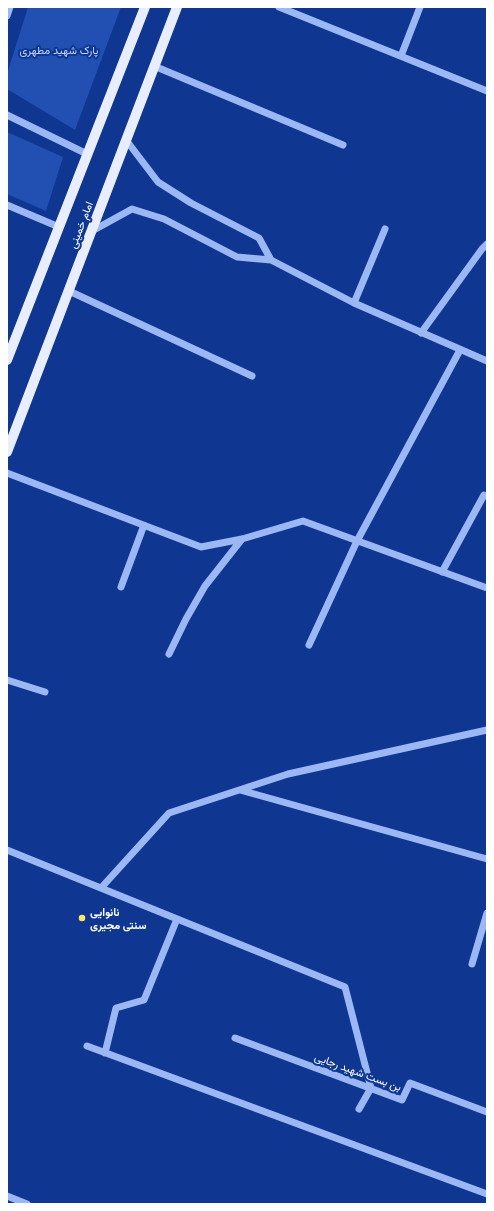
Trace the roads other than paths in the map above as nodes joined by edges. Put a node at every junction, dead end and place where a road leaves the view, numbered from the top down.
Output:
1 (10, 7) edge
2 (145, 7) edge
3 (177, 7) edge
4 (279, 7) edge
5 (420, 7) edge
6 (7, 16) edge
7 (401, 56) junction
8 (154, 66) junction
9 (487, 91) edge
10 (7, 115) edge
11 (126, 140) junction
12 (343, 146) dead end
13 (88, 154) junction
14 (7, 205) edge
15 (59, 227) junction
16 (385, 229) dead end
17 (92, 231) junction
18 (487, 244) edge
19 (271, 260) junction
20 (69, 291) junction
21 (354, 303) junction
22 (421, 332) junction
23 (460, 350) junction
24 (7, 360) edge
25 (487, 361) edge
26 (252, 376) dead end
27 (7, 452) edge
28 (7, 474) edge
29 (487, 496) edge
30 (144, 525) junction
31 (242, 539) junction
32 (357, 541) junction
33 (442, 572) junction
34 (121, 587) dead end
35 (487, 588) edge
36 (308, 644) dead end
37 (169, 654) dead end
38 (7, 680) edge
39 (45, 692) dead end
40 (487, 730) edge
41 (240, 790) junction
42 (7, 850) edge
43 (487, 859) edge
44 (101, 888) junction
45 (487, 913) edge
46 (177, 919) junction
47 (472, 964) dead end
48 (235, 1038) dead end
49 (87, 1046) dead end
50 (105, 1053) junction
51 (370, 1088) junction
52 (359, 1109) dead end
53 (487, 1112) edge
54 (487, 1194) edge
55 (7, 1196) edge
56 (27, 1204) edge

1 - 6 street
2 - 13 main road, امام خمینی
3 - 8 main road, امام خمینی
4 - 7 street
5 - 7 street
7 - 9 street
8 - 11 main road, امام خمینی
8 - 12 street
10 - 13 street
11 - 17 main road, امام خمینی
11 - 19 street
13 - 15 main road, امام خمینی
14 - 15 street
15 - 24 main road, امام خمینی
16 - 21 street
17 - 19 street
17 - 20 main road, امام خمینی
18 - 22 street
19 - 21 street
20 - 26 street
20 - 27 main road, امام خمینی
21 - 22 street
22 - 23 street
23 - 25 street
23 - 32 street
28 - 30 street
29 - 33 street
30 - 31 street
30 - 34 street
31 - 32 street
31 - 37 street
32 - 33 street
32 - 36 street
33 - 35 street
38 - 39 street
40 - 41 street
41 - 43 street
41 - 44 street
42 - 44 street
44 - 46 street
45 - 47 street
46 - 50 street
46 - 51 street
48 - 51 street, بن بست شهید رجایی
49 - 50 street
50 - 54 street
51 - 52 street
51 - 53 street, بن بست شهید رجایی
55 - 56 street

